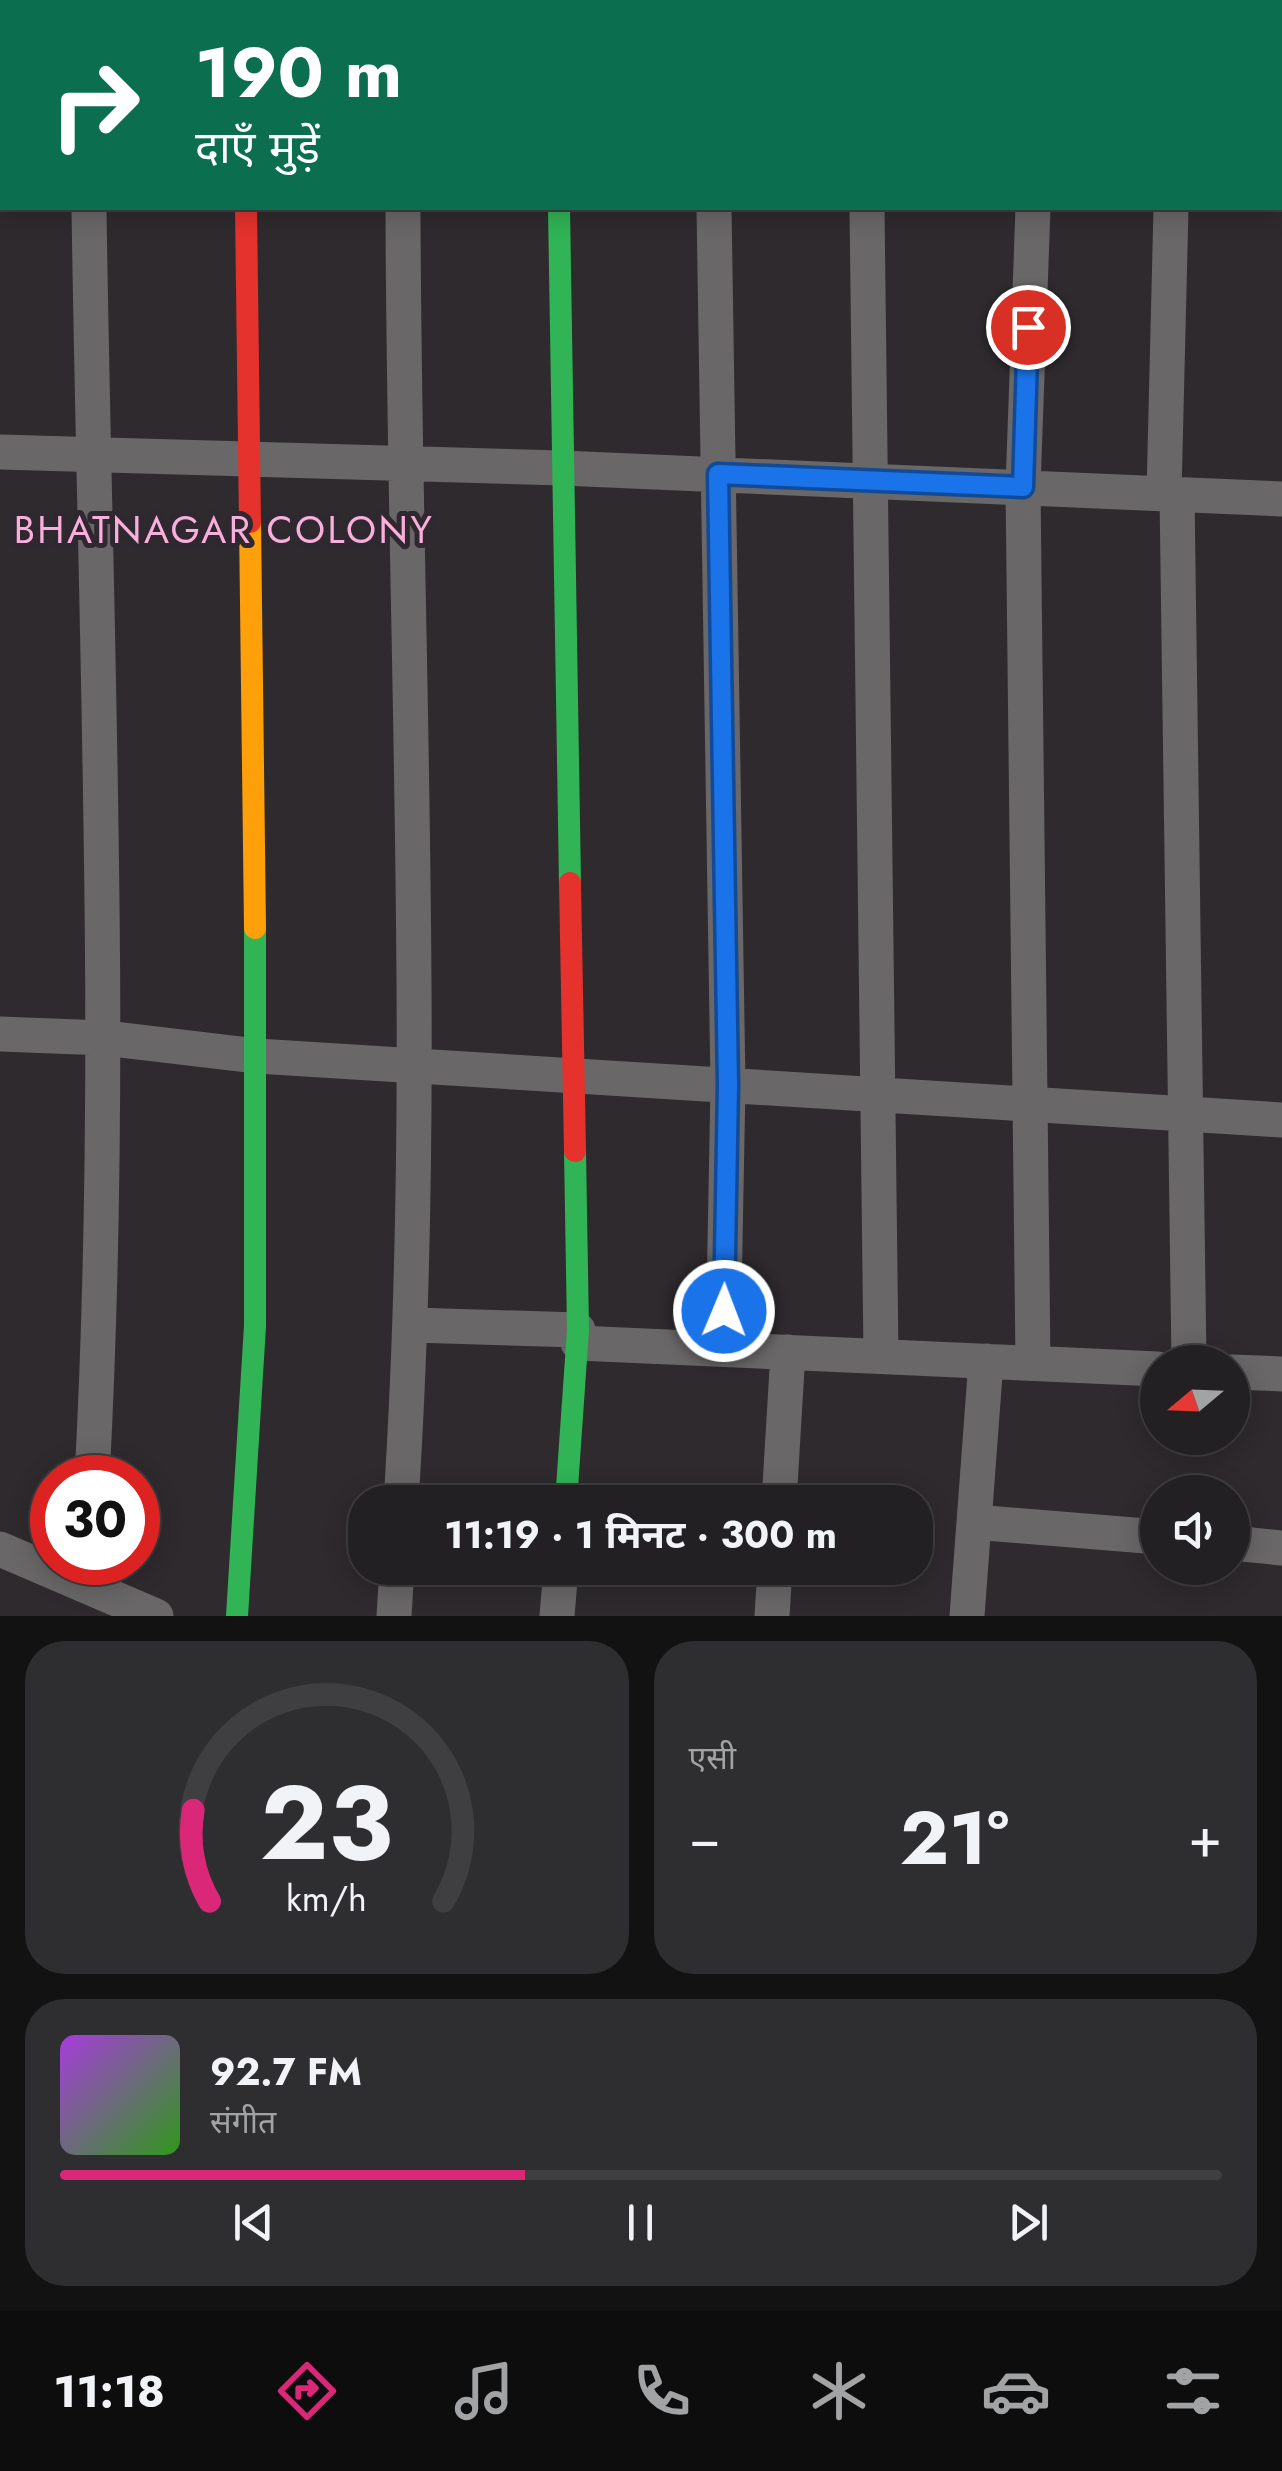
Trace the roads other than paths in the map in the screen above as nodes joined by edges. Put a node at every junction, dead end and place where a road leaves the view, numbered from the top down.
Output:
1 (90, 210) edge
2 (246, 210) edge
3 (403, 210) edge
4 (560, 210) edge
5 (714, 210) edge
6 (867, 210) edge
7 (1033, 210) edge
8 (1171, 210) edge
9 (0, 452) edge
10 (93, 452) junction
11 (249, 459) junction
12 (404, 464) junction
13 (562, 468) junction
14 (718, 474) junction
15 (868, 480) junction
16 (1023, 487) junction
17 (1170, 493) junction
18 (1282, 498) edge
19 (0, 1034) edge
20 (106, 1038) junction
21 (257, 1056) junction
22 (415, 1064) junction
23 (573, 1075) junction
24 (728, 1085) junction
25 (880, 1095) junction
26 (1033, 1105) junction
27 (1186, 1111) junction
28 (1282, 1120) edge
29 (413, 1325) junction
30 (578, 1336) junction
31 (1188, 1345) edge
32 (723, 1349) junction
33 (788, 1352) junction
34 (881, 1356) junction
35 (986, 1361) junction
36 (1034, 1363) junction
37 (1140, 1367) edge
38 (1250, 1373) edge
39 (1282, 1374) edge
40 (93, 1455) edge
41 (402, 1485) edge
42 (567, 1485) edge
43 (780, 1485) edge
44 (974, 1522) junction
45 (1140, 1536) edge
46 (1250, 1545) edge
47 (1282, 1548) edge
48 (0, 1549) edge
49 (30, 1558) edge
50 (105, 1585) edge
51 (396, 1585) edge
52 (560, 1585) edge
53 (774, 1585) edge
54 (156, 1616) edge
55 (237, 1616) edge
56 (394, 1616) edge
57 (557, 1616) edge
58 (772, 1616) edge
59 (967, 1616) edge

1 - 10 street
2 - 11 street
3 - 12 street
4 - 13 street
5 - 14 street
6 - 15 street
7 - 16 street
8 - 17 street
9 - 10 street
10 - 11 street
10 - 20 street
11 - 12 street
11 - 21 street
12 - 13 street
12 - 22 street
13 - 14 street
13 - 23 street
14 - 15 street
14 - 24 street
15 - 16 street
15 - 25 street
16 - 17 street
16 - 26 street
17 - 18 street
17 - 27 street
19 - 20 street
20 - 21 street
20 - 40 street
21 - 22 street
21 - 55 street
22 - 23 street
22 - 29 street
23 - 24 street
23 - 30 street
24 - 25 street
24 - 32 street
25 - 26 street
25 - 34 street
26 - 27 street
26 - 36 street
27 - 28 street
27 - 31 street
29 - 30 street
29 - 41 street
30 - 32 street
30 - 42 street
32 - 33 street
33 - 34 street
33 - 43 street
34 - 35 street
35 - 36 street
35 - 44 street
36 - 37 street
38 - 39 street
44 - 45 street
44 - 59 street
46 - 47 street
48 - 49 street
50 - 54 street
51 - 56 street
52 - 57 street
53 - 58 street

